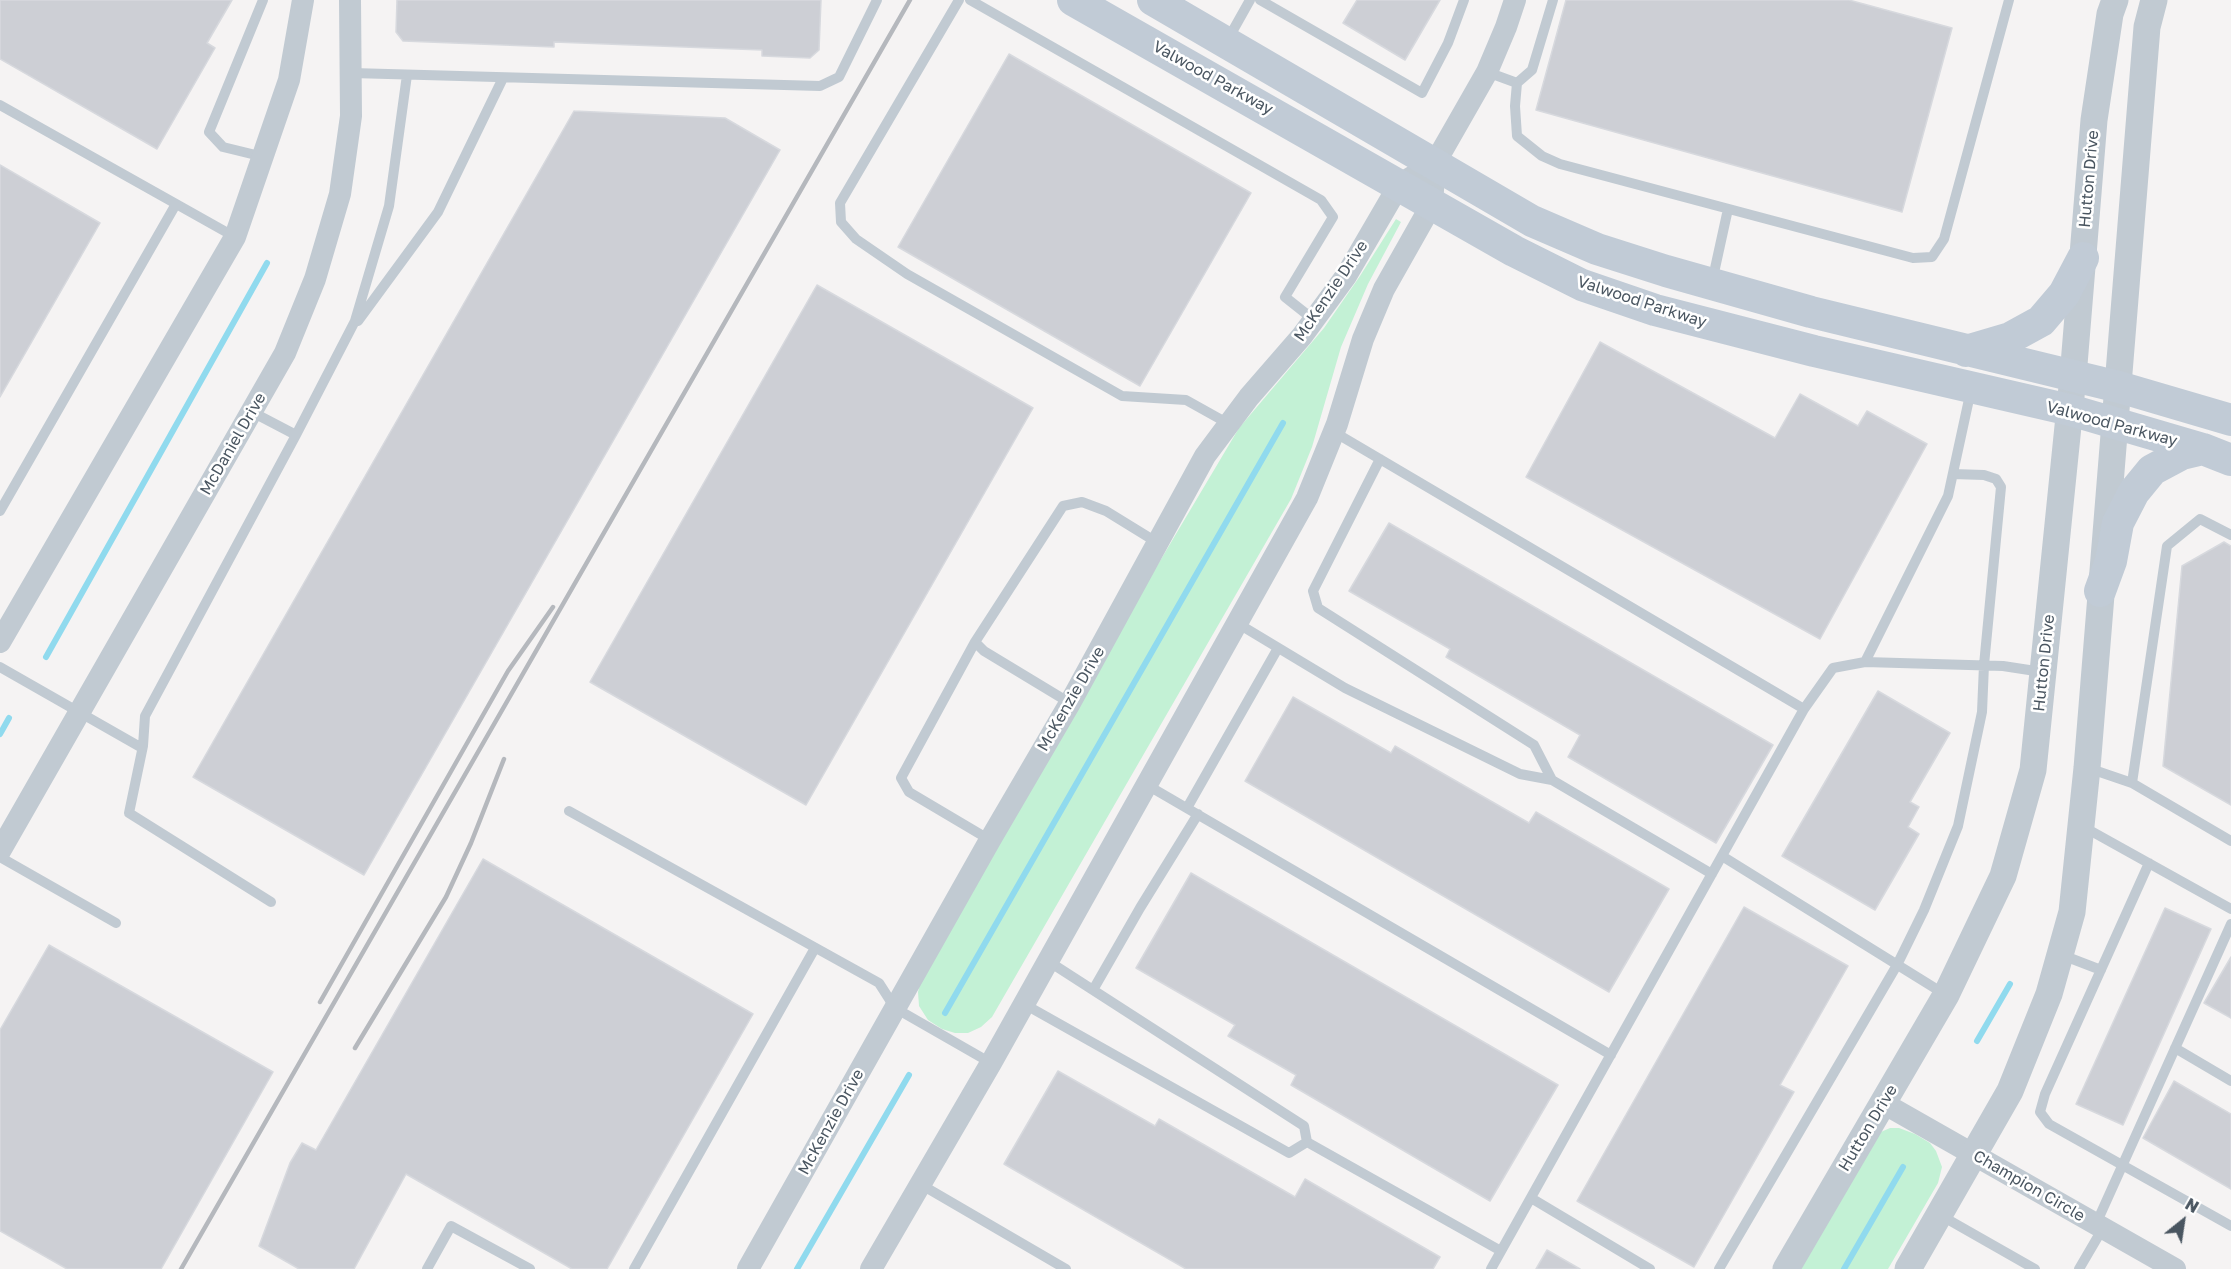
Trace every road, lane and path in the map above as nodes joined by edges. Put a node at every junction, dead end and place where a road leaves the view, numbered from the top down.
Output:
1 (263, 0) edge
2 (303, 0) edge
3 (350, 0) edge
4 (877, 0) edge
5 (959, 0) edge
6 (969, 0) edge
7 (1073, 0) edge
8 (1153, 0) edge
9 (1250, 0) edge
10 (1260, 0) edge
11 (1464, 0) edge
12 (1515, 0) edge
13 (1553, 0) edge
14 (2009, 0) edge
15 (2115, 0) edge
16 (2154, 0) edge
17 (1226, 42) junction
18 (1487, 72) junction
19 (352, 73) junction
20 (407, 75) junction
21 (503, 78) junction
22 (1517, 83) junction
23 (0, 105) edge
24 (264, 157) junction
25 (1435, 163) junction
26 (1399, 184) junction
27 (176, 204) junction
28 (1432, 204) junction
29 (1728, 209) junction
30 (235, 237) junction
31 (2083, 258) junction
32 (1712, 283) junction
33 (1314, 320) junction
34 (348, 334) junction
35 (1966, 351) junction
36 (2073, 377) junction
37 (2119, 387) junction
38 (1971, 388) junction
39 (2070, 410) junction
40 (252, 412) junction
41 (2231, 420) edge
42 (2116, 423) junction
43 (1229, 424) junction
44 (1334, 432) junction
45 (296, 435) junction
46 (2217, 454) edge
47 (1380, 459) junction
48 (1953, 474) junction
49 (0, 511) edge
50 (2231, 535) edge
51 (1158, 543) junction
52 (2100, 591) junction
53 (1237, 623) junction
54 (0, 642) edge
55 (975, 642) junction
56 (1278, 648) junction
57 (1865, 662) junction
58 (1984, 665) junction
59 (0, 667) edge
60 (2043, 672) junction
61 (1070, 703) junction
62 (1804, 710) junction
63 (80, 711) junction
64 (142, 748) junction
65 (2087, 768) junction
66 (1552, 780) junction
67 (2132, 783) junction
68 (1147, 785) junction
69 (1187, 808) junction
70 (569, 811) dead end
71 (1198, 814) junction
72 (2081, 826) junction
73 (990, 840) junction
74 (2231, 841) edge
75 (0, 851) edge
76 (1722, 856) junction
77 (0, 857) edge
78 (2149, 863) junction
79 (1712, 874) junction
80 (272, 902) dead end
81 (2231, 909) edge
82 (116, 923) dead end
83 (2231, 924) edge
84 (815, 948) junction
85 (2060, 954) junction
86 (1048, 961) junction
87 (1897, 965) junction
88 (2101, 970) junction
89 (1094, 990) junction
90 (1946, 995) junction
91 (1024, 1004) junction
92 (895, 1008) junction
93 (2175, 1048) junction
94 (1611, 1055) junction
95 (991, 1063) junction
96 (2231, 1081) edge
97 (1883, 1103) junction
98 (1307, 1142) junction
99 (1975, 1154) junction
100 (2123, 1164) junction
101 (920, 1184) junction
102 (1531, 1198) junction
103 (1939, 1215) junction
104 (2100, 1226) junction
105 (2231, 1226) edge
106 (1501, 1251) junction
107 (427, 1269) edge
108 (530, 1269) edge
109 (634, 1269) edge
110 (748, 1269) edge
111 (871, 1269) edge
112 (1066, 1269) edge
113 (1491, 1269) edge
114 (1650, 1269) edge
115 (1719, 1269) edge
116 (1786, 1269) edge
117 (1908, 1269) edge
118 (2035, 1269) edge
119 (2079, 1269) edge
120 (2175, 1269) edge

1 - 24 lane
2 - 24 street
3 - 19 street, McDaniel Drive
4 - 21 lane
5 - 43 lane
6 - 33 lane
7 - 26 main road, Valwood Parkway
8 - 17 main road
9 - 17 lane
10 - 11 lane
12 - 18 street, McKenzie Drive
13 - 22 lane
14 - 29 lane
15 - 31 street, Hutton Drive
16 - 37 street
17 - 25 main road
18 - 22 lane
18 - 25 street, McKenzie Drive
19 - 20 lane
19 - 40 street, McDaniel Drive
20 - 21 lane
20 - 34 lane
21 - 34 lane
22 - 29 lane
23 - 27 lane
24 - 30 street
25 - 26 street, McKenzie Drive
25 - 28 street, McKenzie Drive
25 - 32 main road
26 - 28 main road, Valwood Parkway
26 - 33 street, McKenzie Drive
27 - 30 lane
27 - 49 lane
28 - 38 main road, Valwood Parkway
28 - 44 street, McKenzie Drive
29 - 32 lane
30 - 54 street
31 - 35 main road
31 - 36 street, Hutton Drive
32 - 35 main road
33 - 43 street, McKenzie Drive
34 - 45 lane
35 - 36 main road
36 - 37 main road
36 - 39 street, Hutton Drive
37 - 41 main road
37 - 42 street
38 - 39 main road, Valwood Parkway
38 - 48 lane
39 - 42 main road, Valwood Parkway
39 - 60 street, Hutton Drive
40 - 45 lane
40 - 63 street, McDaniel Drive
42 - 46 main road, Valwood Parkway
42 - 52 street
43 - 51 street, McKenzie Drive
44 - 47 lane
44 - 53 street, McKenzie Drive
45 - 64 lane
46 - 52 main road
47 - 62 lane
47 - 66 lane
48 - 57 lane
48 - 58 lane
50 - 67 lane
51 - 55 lane
51 - 61 street, McKenzie Drive
52 - 65 street
53 - 56 lane
53 - 68 street, McKenzie Drive
55 - 61 lane
55 - 73 lane
56 - 66 lane
56 - 69 lane
57 - 58 lane
57 - 62 lane
58 - 60 lane
58 - 87 lane
59 - 63 lane
60 - 90 street, Hutton Drive
61 - 73 street, McKenzie Drive
62 - 76 lane
63 - 64 lane
63 - 75 street, McDaniel Drive
64 - 80 lane
65 - 67 lane
65 - 72 street
66 - 79 lane
67 - 74 lane
68 - 69 lane
68 - 86 street, McKenzie Drive
69 - 71 lane
70 - 84 lane
71 - 89 lane
71 - 94 lane
72 - 78 lane
72 - 85 street
73 - 92 street, McKenzie Drive
76 - 79 lane
76 - 87 lane
77 - 82 lane
78 - 81 lane
78 - 88 lane
79 - 94 lane
83 - 93 lane
84 - 92 lane
84 - 109 lane
85 - 88 lane
85 - 99 street
86 - 89 lane
86 - 91 street, McKenzie Drive
87 - 90 lane
87 - 115 lane
88 - 100 lane
89 - 98 lane
90 - 97 street, Hutton Drive
91 - 95 street, McKenzie Drive
91 - 98 lane
92 - 95 lane
92 - 110 street, McKenzie Drive
93 - 96 lane
93 - 100 lane
94 - 102 lane
95 - 101 street, McKenzie Drive
97 - 99 street, Champion Circle
97 - 116 street, Hutton Drive
98 - 106 lane
99 - 103 street
99 - 104 street, Champion Circle
100 - 104 lane
100 - 105 lane
101 - 111 street, McKenzie Drive
101 - 112 lane
102 - 106 lane
102 - 114 lane
103 - 117 street
103 - 118 lane
104 - 119 lane
104 - 120 street, Champion Circle
106 - 113 lane
107 - 108 lane

